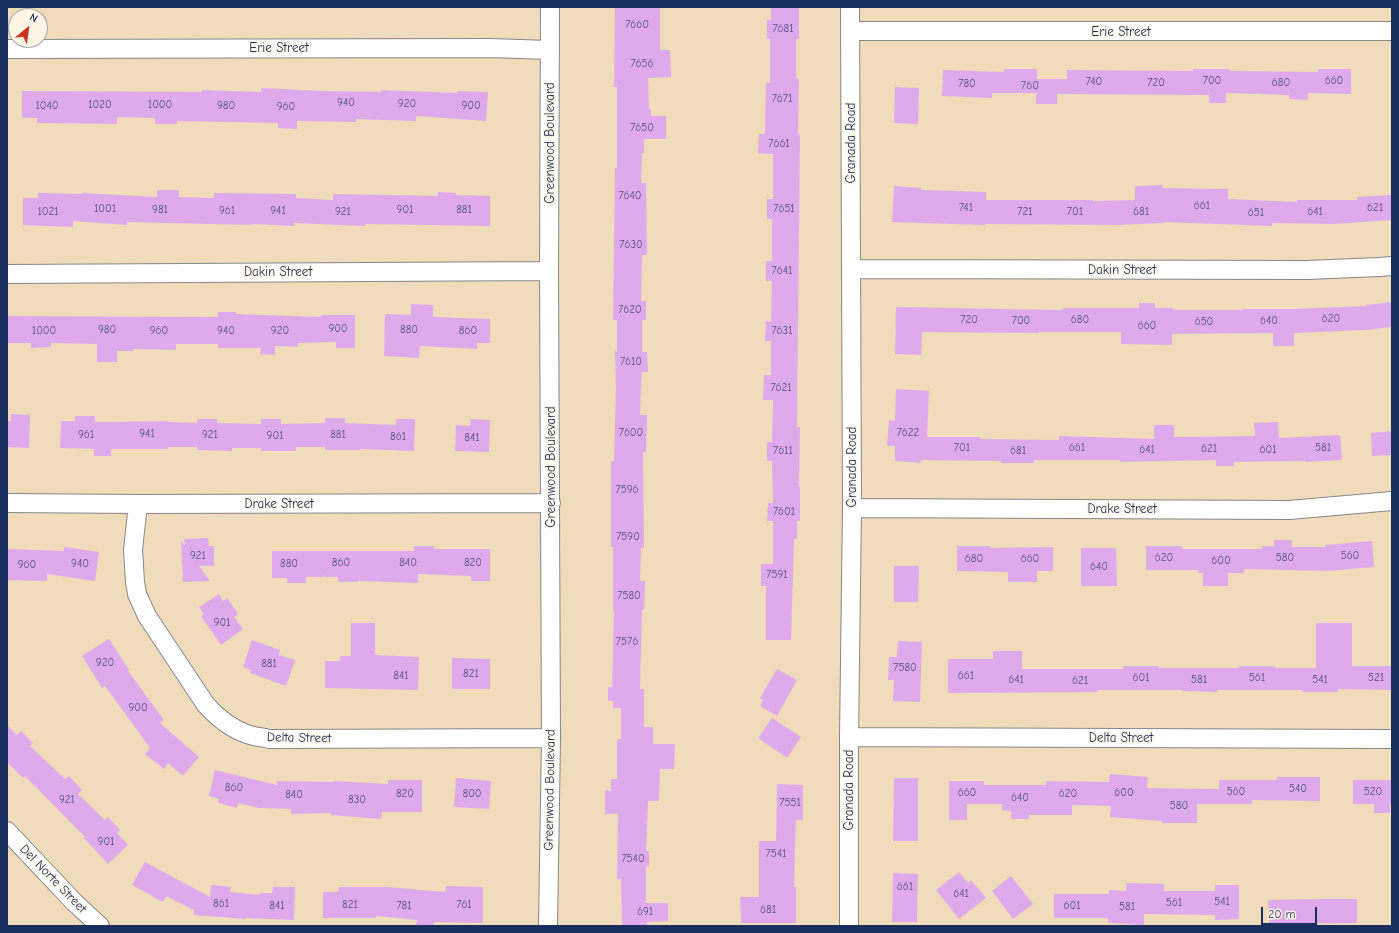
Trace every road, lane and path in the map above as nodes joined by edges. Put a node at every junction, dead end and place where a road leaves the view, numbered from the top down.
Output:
1 (550, 7) edge
2 (850, 7) edge
3 (850, 31) junction
4 (1392, 32) edge
5 (7, 49) edge
6 (550, 50) junction
7 (1392, 266) edge
8 (852, 269) junction
9 (549, 270) junction
10 (7, 274) edge
11 (1392, 501) edge
12 (551, 502) junction
13 (7, 503) edge
14 (138, 504) junction
15 (852, 508) junction
16 (849, 737) junction
17 (551, 738) junction
18 (1392, 739) edge
19 (7, 831) edge
20 (100, 926) edge
21 (548, 926) edge
22 (849, 926) edge

1 - 6 street, Greenwood Boulevard
2 - 3 street, Granada Road
3 - 4 street, Erie Street
3 - 8 street, Granada Road
5 - 6 street, Erie Street
6 - 9 street, Greenwood Boulevard
7 - 8 street, Dakin Street
8 - 15 street, Granada Road
9 - 10 street, Dakin Street
9 - 12 street, Greenwood Boulevard
11 - 15 street, Drake Street
12 - 14 street, Drake Street
12 - 17 street, Greenwood Boulevard
13 - 14 street, Drake Street
14 - 17 street, Delta Street
15 - 16 street, Granada Road
16 - 18 street, Delta Street
16 - 22 street, Granada Road
17 - 21 street, Greenwood Boulevard
19 - 20 street, Del Norte Street

